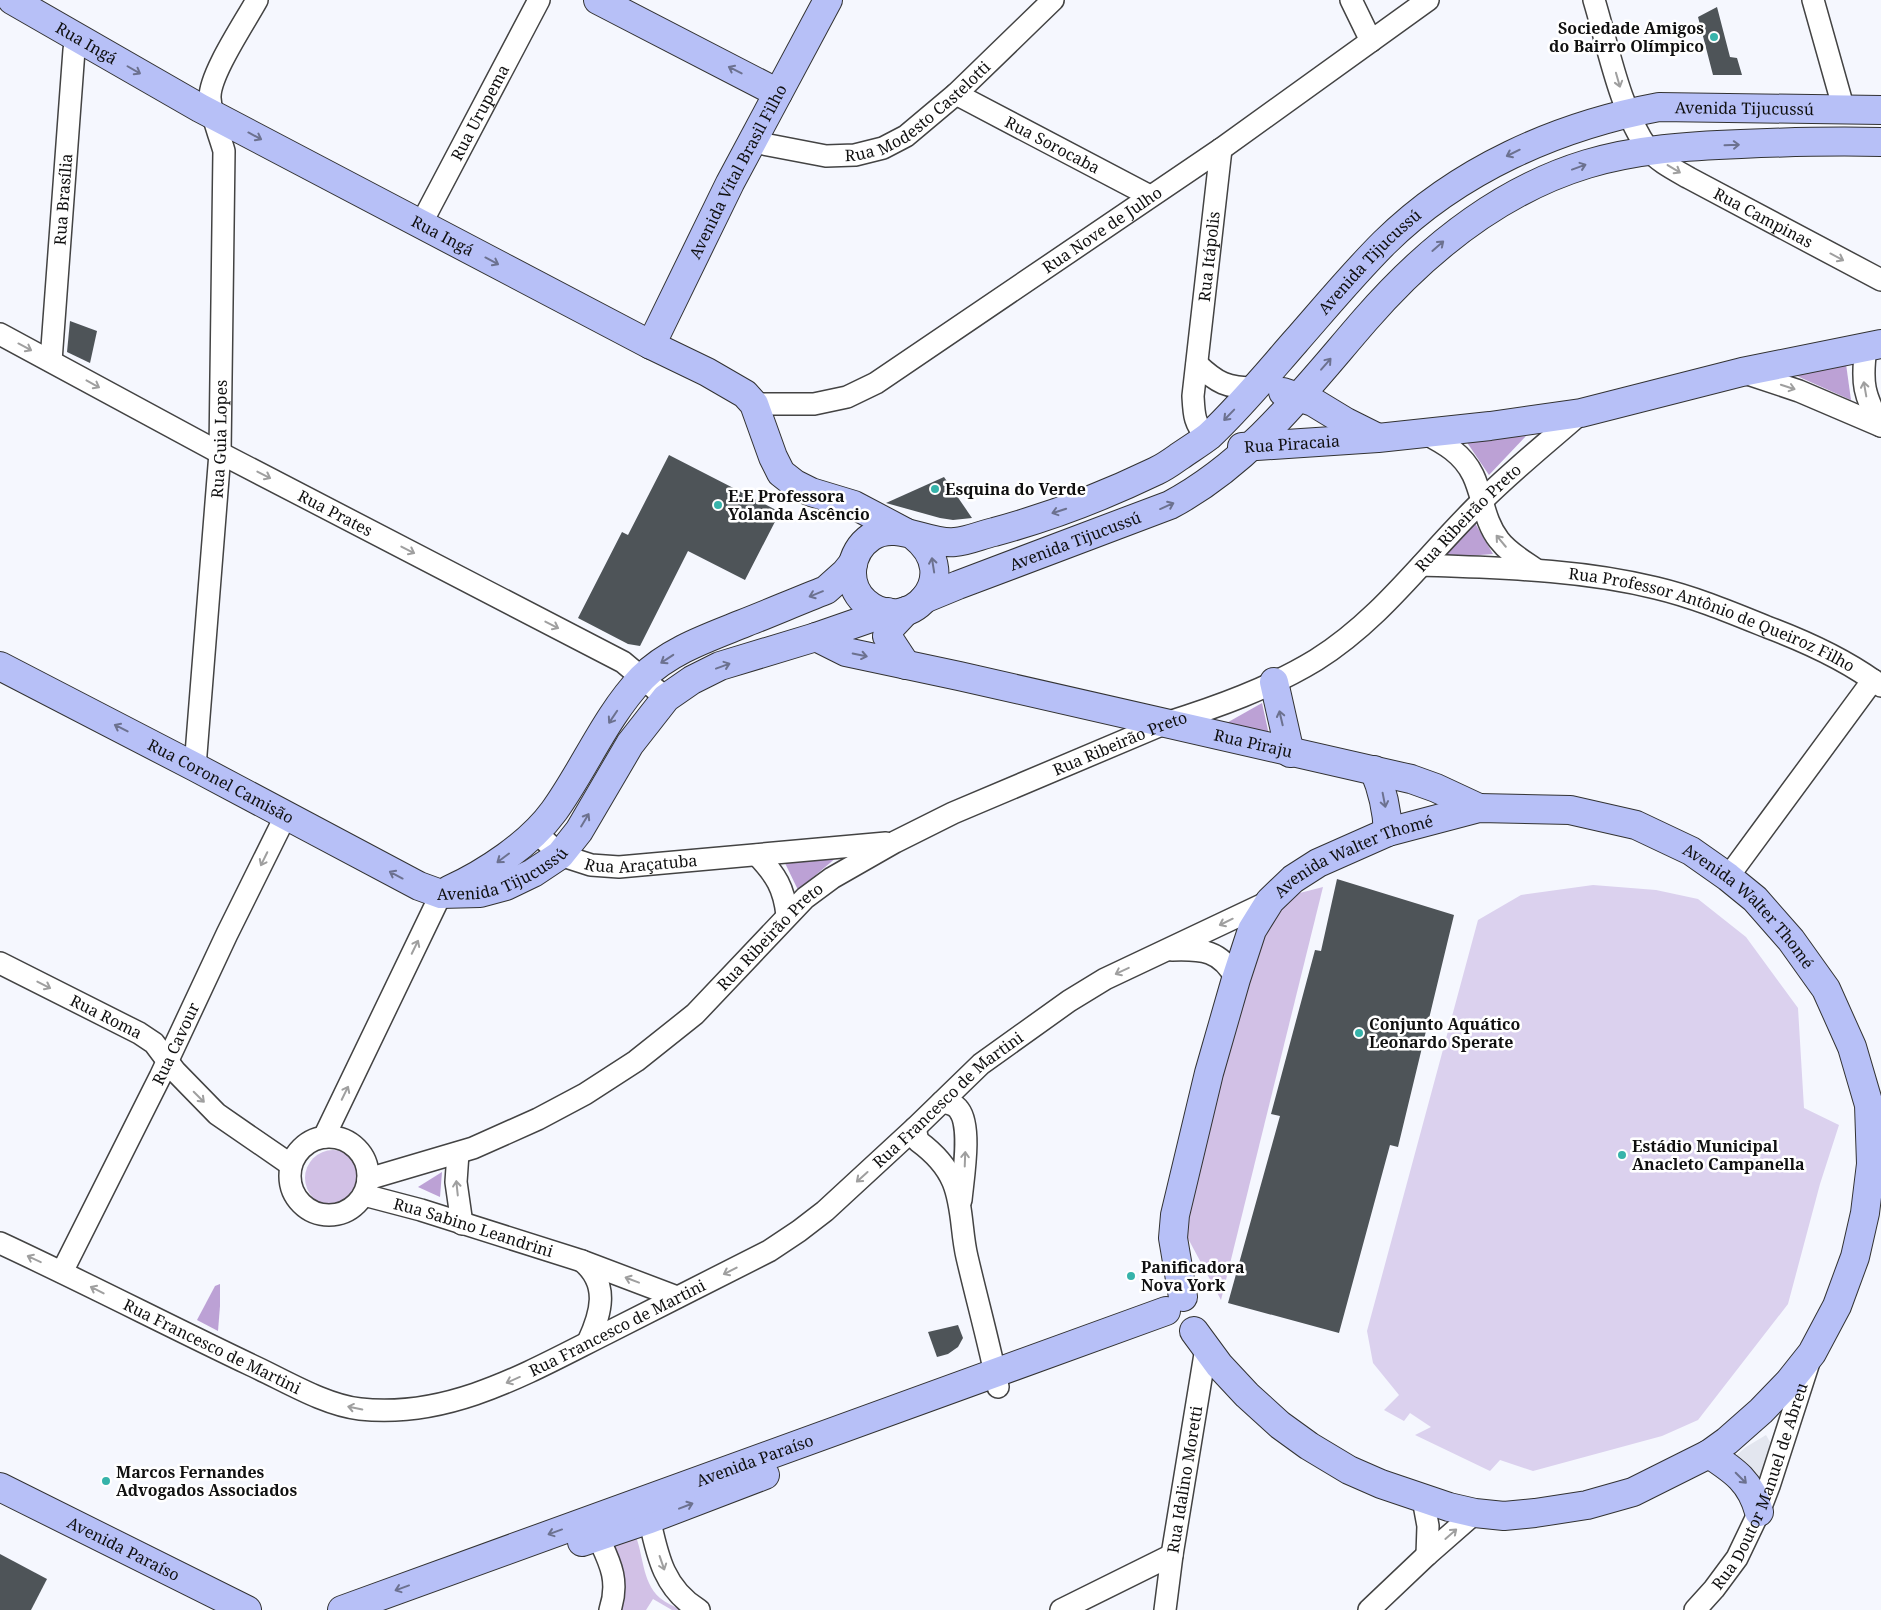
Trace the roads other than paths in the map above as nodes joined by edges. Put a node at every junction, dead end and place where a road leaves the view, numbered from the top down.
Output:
1 (12, 0) edge
2 (257, 0) edge
3 (539, 0) edge
4 (598, 0) edge
5 (828, 0) edge
6 (1054, 0) edge
7 (1351, 0) edge
8 (1428, 0) edge
9 (1594, 0) edge
10 (1813, 0) edge
11 (76, 37) junction
12 (1371, 41) junction
13 (778, 93) junction
14 (956, 94) junction
15 (1844, 110) junction
16 (1881, 110) edge
17 (1627, 113) junction
18 (212, 114) junction
19 (753, 142) junction
20 (1881, 142) edge
21 (1221, 148) junction
22 (1648, 150) junction
23 (1150, 196) junction
24 (421, 224) junction
25 (1881, 280) edge
26 (0, 334) edge
27 (651, 345) junction
28 (1873, 346) edge
29 (50, 361) junction
30 (1197, 364) junction
31 (1742, 372) junction
32 (1255, 388) junction
33 (1299, 396) junction
34 (754, 404) junction
35 (1581, 413) junction
36 (1881, 426) edge
37 (1424, 433) junction
38 (1207, 438) junction
39 (1378, 438) junction
40 (1252, 447) junction
41 (220, 453) junction
42 (836, 500) junction
43 (1481, 501) junction
44 (910, 534) junction
45 (857, 555) junction
46 (1422, 565) junction
47 (1535, 569) junction
48 (906, 608) junction
49 (816, 637) junction
50 (906, 665) junction
51 (0, 666) edge
52 (642, 678) junction
53 (1274, 682) junction
54 (1877, 683) edge
55 (666, 698) junction
56 (1166, 723) junction
57 (1290, 753) junction
58 (195, 767) junction
59 (1374, 770) junction
60 (1479, 808) junction
61 (286, 815) junction
62 (536, 832) junction
63 (1388, 832) junction
64 (895, 842) junction
65 (560, 855) junction
66 (757, 855) junction
67 (1728, 876) junction
68 (441, 894) junction
69 (1270, 901) junction
70 (787, 916) junction
71 (1167, 950) junction
72 (0, 963) edge
73 (1236, 979) junction
74 (168, 1060) junction
75 (942, 1102) junction
76 (915, 1128) junction
77 (324, 1137) junction
78 (458, 1152) junction
79 (291, 1165) junction
80 (366, 1188) junction
81 (960, 1207) junction
82 (462, 1224) junction
83 (0, 1243) edge
84 (582, 1262) junction
85 (62, 1272) junction
86 (677, 1297) junction
87 (1184, 1323) junction
88 (588, 1342) junction
89 (1812, 1353) junction
90 (997, 1380) junction
91 (1709, 1454) junction
92 (0, 1487) edge
93 (1422, 1499) junction
94 (0, 1506) edge
95 (647, 1509) junction
96 (1759, 1512) junction
97 (1475, 1513) junction
98 (594, 1527) junction
99 (1172, 1555) junction
100 (1427, 1555) junction
101 (210, 1605) edge
102 (247, 1610) edge
103 (342, 1610) edge
104 (392, 1610) edge
105 (610, 1610) edge
106 (699, 1610) edge
107 (1061, 1610) edge
108 (1165, 1610) edge
109 (1369, 1610) edge
110 (1695, 1610) edge

1 - 11 street, Rua Ingá
2 - 18 street, Rua Guia Lopes
3 - 24 street, Rua Urupema
13 -> 4 street
5 - 13 street, Avenida Vital Brasil Filho
6 - 14 street, Rua Modesto Castelotti
7 - 12 street
8 - 12 street, Rua Nove de Julho
9 -> 17 street
10 - 15 street
11 -> 18 street, Rua Ingá
11 - 29 street, Rua Brasília
12 - 21 street, Rua Nove de Julho
13 - 19 street, Avenida Vital Brasil Filho
14 - 19 street, Rua Modesto Castelotti
14 - 23 street, Rua Sorocaba
15 - 16 street, Avenida Tijucussú
15 - 17 street, Avenida Tijucussú
17 - 22 street
17 -> 32 street, Avenida Tijucussú
18 -> 24 street, Rua Ingá
18 - 41 street, Rua Guia Lopes
19 - 27 street, Avenida Vital Brasil Filho
22 -> 20 street, Avenida Tijucussú
21 - 23 street, Rua Nove de Julho
21 - 30 street, Rua Itápolis
22 -> 25 street, Rua Campinas
33 -> 22 street, Avenida Tijucussú
23 - 34 street, Rua Nove de Julho
24 -> 27 street, Rua Ingá
26 -> 29 street, Rua Prates
27 - 34 street, Rua Ingá
28 - 31 street, Rua Ribeirão Preto
36 -> 28 street
29 -> 41 street, Rua Prates
30 - 32 street
30 - 38 street, Rua Itápolis
31 - 35 street, Rua Ribeirão Preto
31 -> 36 street
32 - 33 street, Rua Piracaia
32 -> 38 street, Avenida Tijucussú
33 - 39 street, Rua Piracaia
33 - 40 street, Avenida Tijucussú
34 - 42 street
35 - 37 street, Rua Piracaia
35 - 43 street, Rua Ribeirão Preto
37 - 39 street, Rua Piracaia
37 - 43 street
38 - 40 street, Rua Piracaia
38 -> 44 street, Avenida Tijucussú
39 - 40 street, Rua Piracaia
48 -> 40 street, Avenida Tijucussú
41 -> 52 street, Rua Prates
41 - 58 street, Rua Guia Lopes
42 - 44 street
42 - 45 street
43 - 46 street, Rua Ribeirão Preto
47 -> 43 street, Rua Professor Antônio de Queiroz Filho
44 - 45 street, Avenida Tijucussú
48 -> 44 street
45 - 48 street
45 -> 52 street, Avenida Tijucussú
46 - 47 street, Rua Professor Antônio de Queiroz Filho
46 - 53 street, Rua Ribeirão Preto
47 - 54 street, Rua Professor Antônio de Queiroz Filho
48 - 49 street, Avenida Tijucussú
48 - 50 street
49 -> 50 street, Rua Piraju
55 -> 49 street, Avenida Tijucussú
50 - 56 street, Rua Piraju
58 -> 51 street, Rua Coronel Camisão
52 - 55 street, Rua Prates
52 -> 62 street, Avenida Tijucussú
53 - 56 street, Rua Ribeirão Preto
57 -> 53 street
54 - 67 street
65 -> 55 street, Avenida Tijucussú
56 - 57 street, Rua Piraju
56 - 64 street, Rua Ribeirão Preto
57 - 59 street, Rua Piraju
58 - 61 street, Rua Coronel Camisão
59 - 60 street, Rua Piraju
59 -> 63 street
60 - 63 street, Avenida Walter Thomé
60 - 67 street, Avenida Walter Thomé
68 -> 61 street, Rua Coronel Camisão
61 -> 74 street, Rua Cavour
62 - 65 street, Rua Araçatuba
62 -> 68 street, Avenida Tijucussú
63 - 69 street, Avenida Walter Thomé
64 - 66 street, Rua Araçatuba
64 - 70 street, Rua Ribeirão Preto
65 - 66 street, Rua Araçatuba
65 - 68 street, Avenida Tijucussú
66 - 70 street
67 - 89 street, Avenida Walter Thomé
77 -> 68 street
69 -> 71 street, Rua Francesco de Martini
69 - 73 street, Avenida Walter Thomé
70 - 78 street, Rua Ribeirão Preto
71 - 73 street, Rua Francesco de Martini
71 -> 75 street, Rua Francesco de Martini
72 -> 74 street, Rua Roma
73 - 87 street, Avenida Walter Thomé
74 -> 79 street, Rua Roma
74 - 85 street, Rua Cavour
75 - 76 street, Rua Francesco de Martini
81 -> 75 street
76 - 81 street
76 -> 86 street, Rua Francesco de Martini
77 - 79 street
77 - 80 street
78 - 80 street, Rua Ribeirão Preto
82 -> 78 street
79 - 80 street
80 - 82 street, Rua Sabino Leandrini
81 - 90 street
82 - 84 street, Rua Sabino Leandrini
85 -> 83 street, Rua Francesco de Martini
86 -> 84 street, Rua Sabino Leandrini
84 - 88 street
88 -> 85 street, Rua Francesco de Martini
86 - 88 street, Rua Francesco de Martini
87 - 90 street, Avenida Paraíso
87 - 93 street, Avenida Walter Thomé
87 - 99 street, Rua Idalino Moretti
89 - 91 street, Avenida Walter Thomé
89 - 96 street, Rua Doutor Manuel de Abreu
90 - 95 street, Avenida Paraíso
91 -> 96 street
91 - 97 street, Avenida Walter Thomé
92 - 101 street, Avenida Paraíso
93 - 97 street, Avenida Walter Thomé
93 - 100 street
94 - 101 street, Avenida Paraíso
95 - 98 street, Avenida Paraíso
95 -> 106 street
96 - 110 street, Rua Doutor Manuel de Abreu
100 -> 97 street
98 -> 103 street, Avenida Paraíso
98 - 104 street, Avenida Paraíso
98 - 105 street
99 - 107 street
99 - 108 street, Rua Idalino Moretti
100 - 109 street
101 - 102 street, Avenida Paraíso

